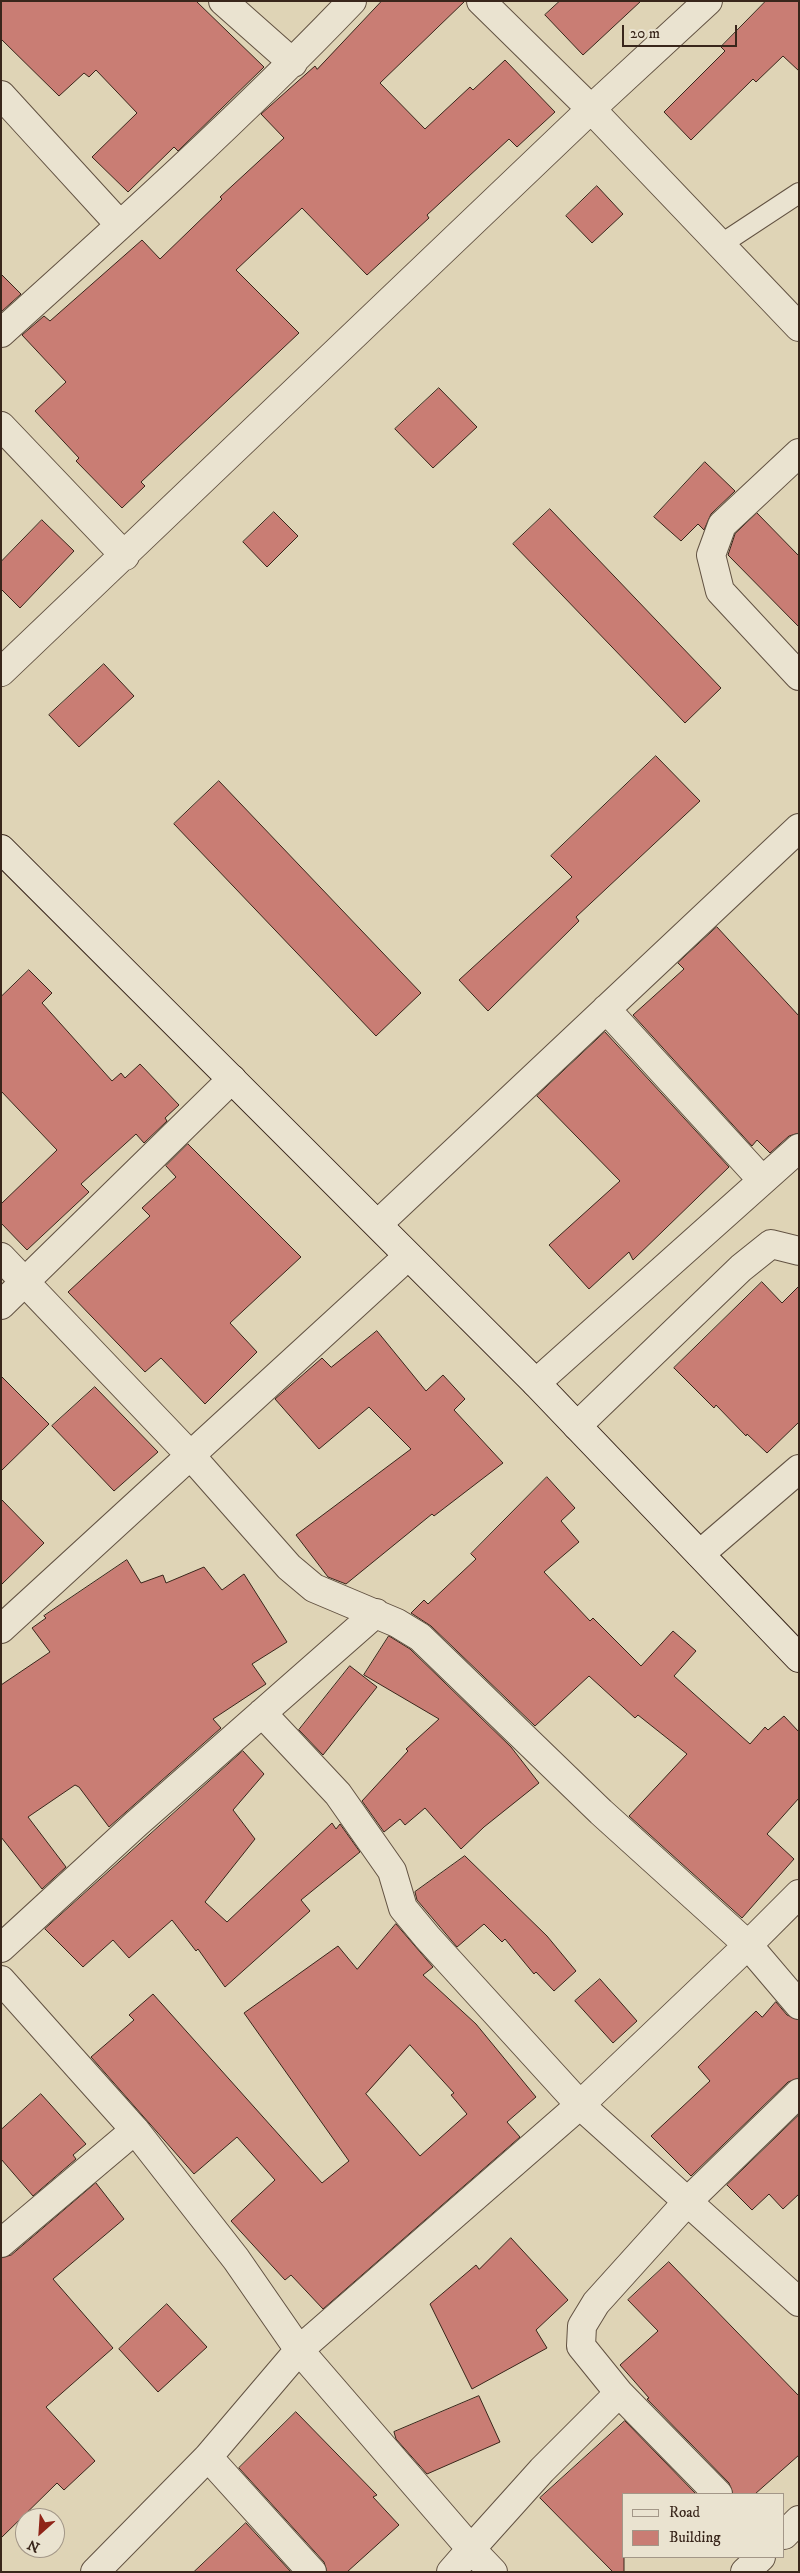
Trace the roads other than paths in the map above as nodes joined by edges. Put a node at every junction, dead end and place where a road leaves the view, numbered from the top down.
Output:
1 (223, 1) edge
2 (352, 1) edge
3 (481, 1) edge
4 (708, 1) edge
5 (293, 63) junction
6 (1, 95) edge
7 (591, 109) junction
8 (799, 193) edge
9 (120, 225) junction
10 (720, 245) junction
11 (799, 327) edge
12 (1, 333) edge
13 (1, 426) edge
14 (799, 453) edge
15 (125, 556) junction
16 (1, 672) edge
17 (799, 676) edge
18 (799, 828) edge
19 (1, 849) edge
20 (606, 1009) junction
21 (232, 1079) junction
22 (799, 1148) edge
23 (762, 1180) junction
24 (378, 1224) junction
25 (799, 1251) edge
26 (408, 1256) junction
27 (1, 1257) edge
28 (24, 1282) junction
29 (1, 1305) edge
30 (536, 1383) junction
31 (577, 1426) junction
32 (191, 1456) junction
33 (799, 1469) edge
34 (700, 1554) junction
35 (376, 1613) junction
36 (1, 1629) edge
37 (799, 1658) edge
38 (262, 1713) junction
39 (799, 1894) edge
40 (748, 1945) junction
41 (1, 1948) edge
42 (1, 1980) edge
43 (799, 2005) edge
44 (799, 2093) edge
45 (580, 2105) junction
46 (135, 2130) junction
47 (688, 2201) junction
48 (1, 2243) edge
49 (799, 2302) edge
50 (299, 2350) junction
51 (619, 2393) junction
52 (208, 2457) junction
53 (717, 2493) edge
54 (799, 2520) edge
55 (785, 2534) edge
56 (470, 2549) junction
57 (760, 2558) edge
58 (95, 2572) edge
59 (312, 2572) edge
60 (451, 2572) edge
61 (493, 2572) edge
62 (745, 2572) edge

1 - 5 street
2 - 5 street
3 - 7 street
4 - 7 street
5 - 9 street
6 - 9 street
7 - 10 street
7 - 15 street
8 - 10 lane
9 - 12 street
10 - 11 street
13 - 15 street
14 - 17 street
15 - 16 street
18 - 20 street
19 - 21 street
20 - 23 street
20 - 24 street
21 - 24 street
21 - 28 street
22 - 23 street
23 - 30 street
24 - 26 street
25 - 31 street
26 - 30 street
26 - 32 street
27 - 28 street
28 - 29 street
28 - 32 street
30 - 31 street
31 - 34 street
32 - 35 street
32 - 36 street
33 - 34 street
34 - 37 street
35 - 38 street
35 - 40 street
38 - 41 street
38 - 45 street
39 - 40 street
40 - 43 street
40 - 45 street
42 - 46 street
44 - 47 street
45 - 47 street
45 - 50 street
46 - 48 street
46 - 50 street
47 - 49 street
47 - 51 street
50 - 52 street
50 - 56 street
51 - 53 street
51 - 56 street
52 - 58 street
52 - 59 street
54 - 55 street
56 - 60 street
56 - 61 street
57 - 62 street

